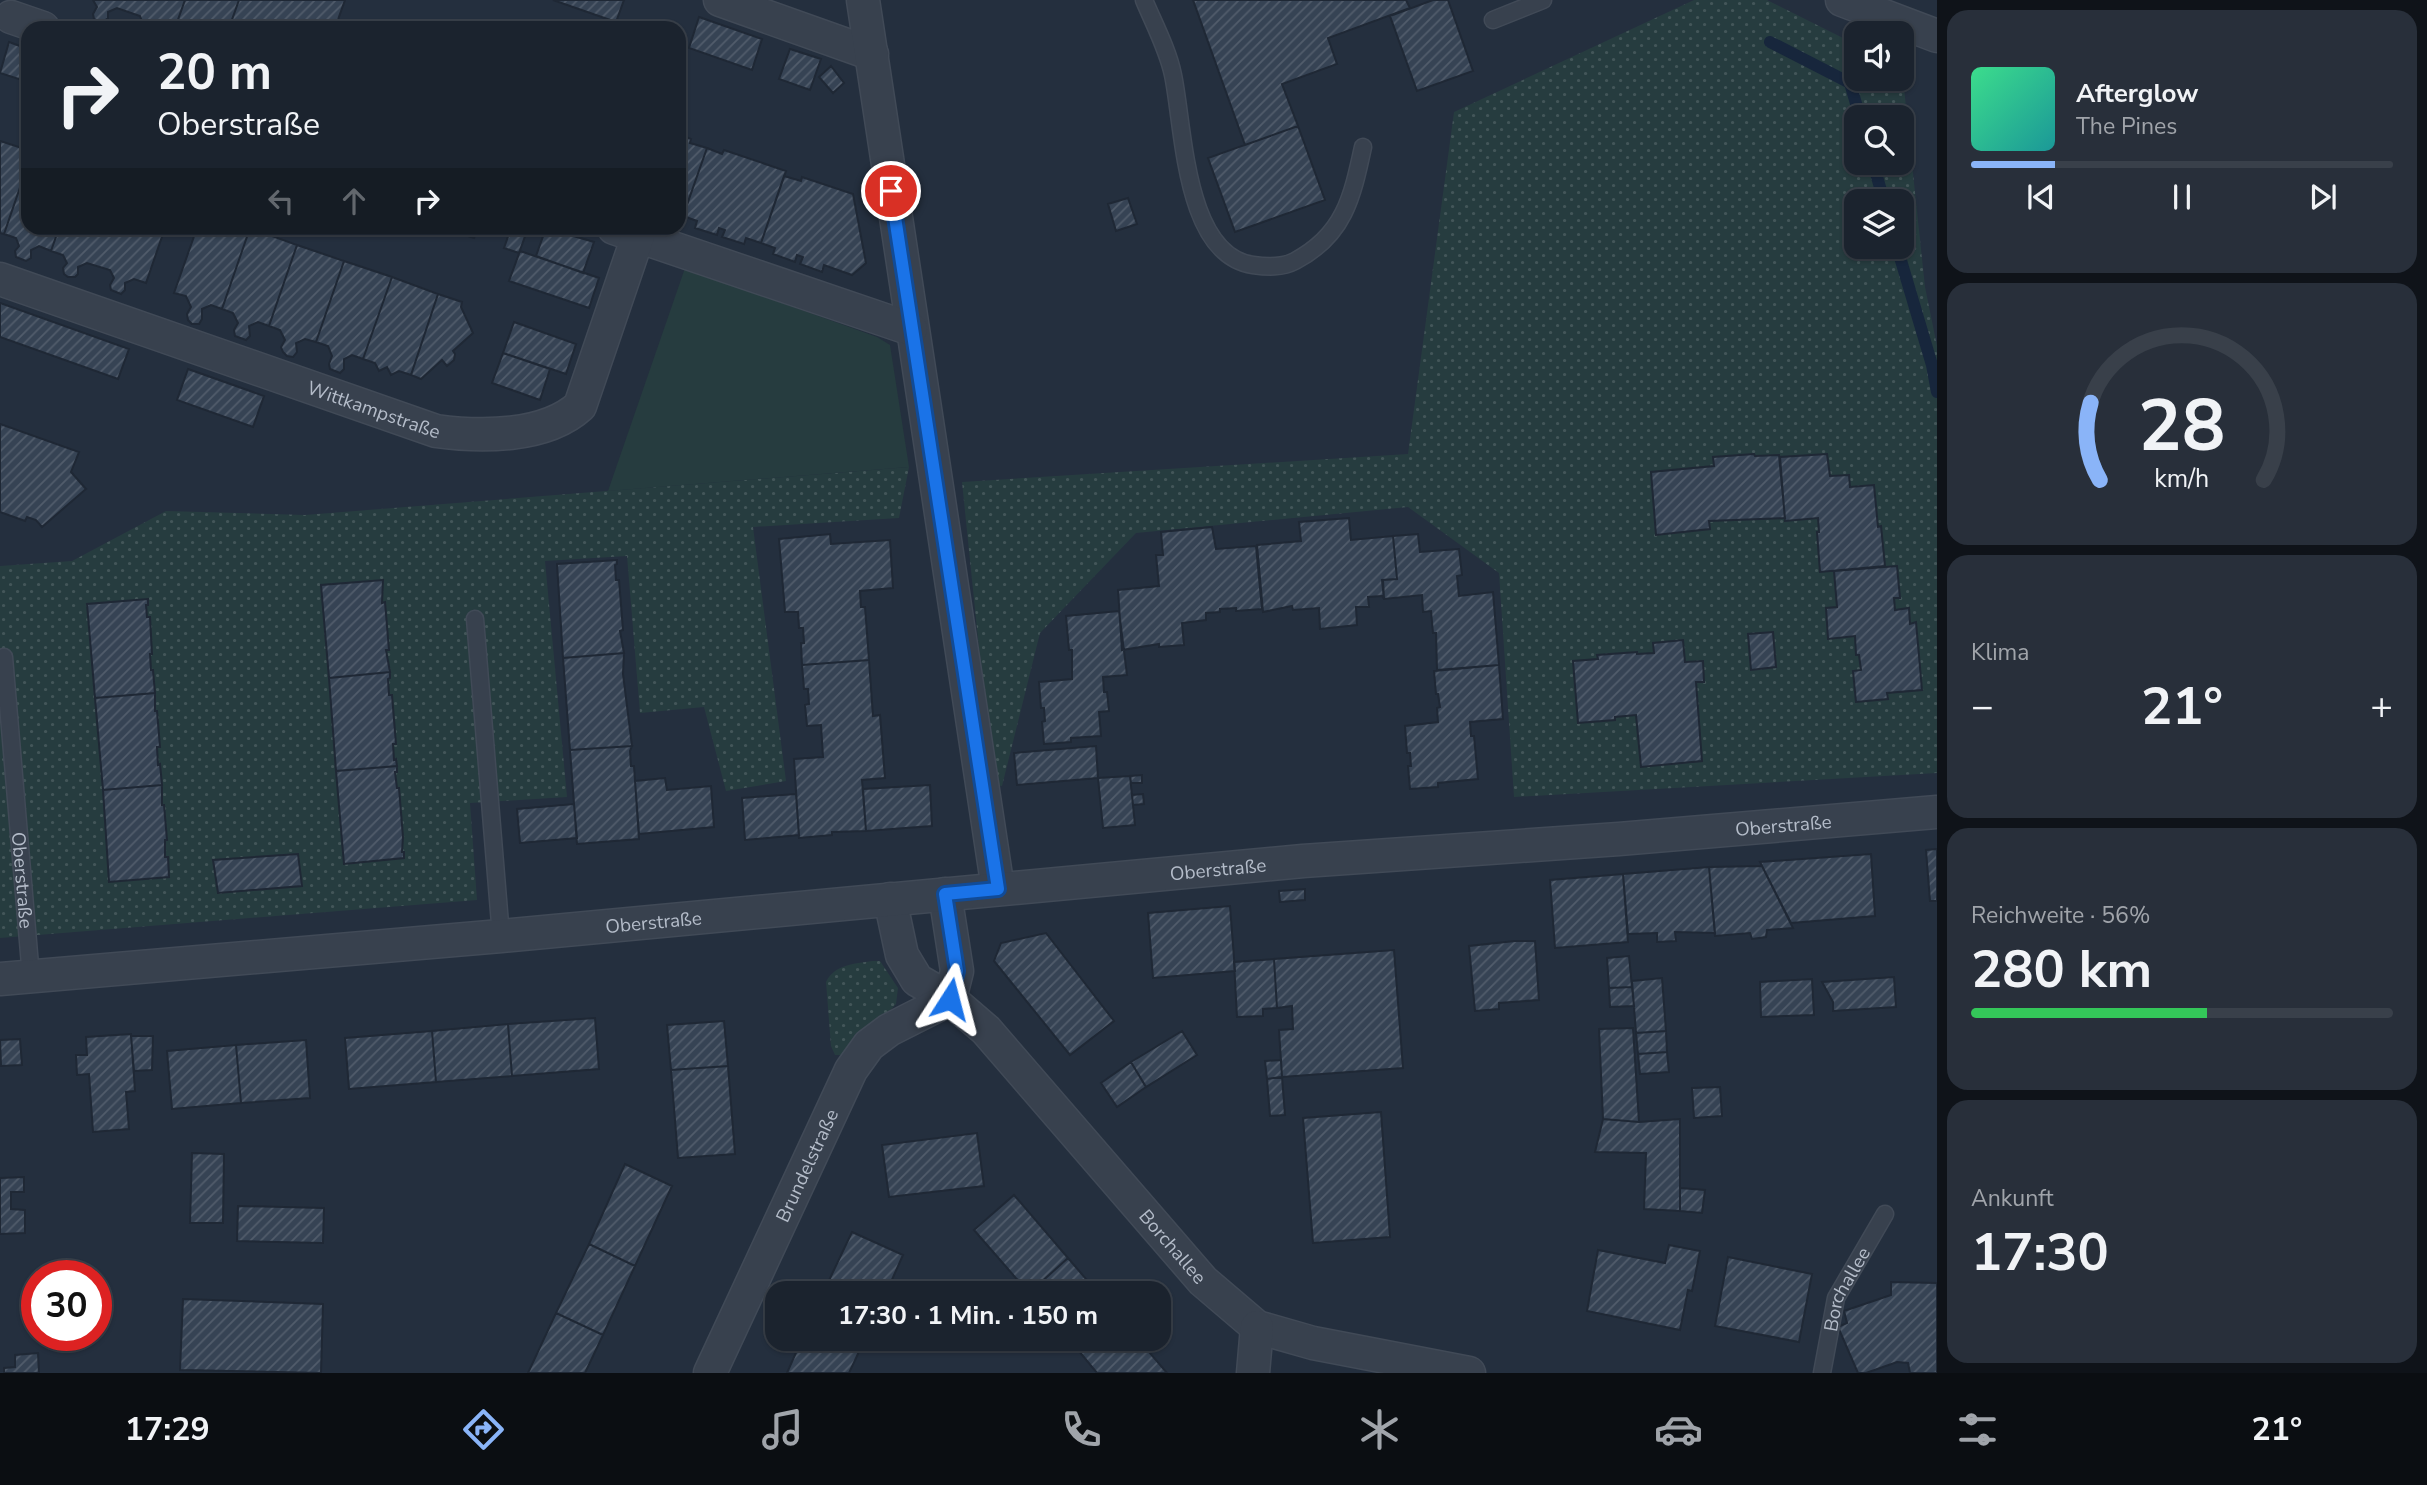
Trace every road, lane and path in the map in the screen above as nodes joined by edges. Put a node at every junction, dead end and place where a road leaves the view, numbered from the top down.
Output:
1 (720, 0) edge
2 (863, 0) edge
3 (1144, 0) edge
4 (1544, 0) edge
5 (1842, 0) edge
6 (9, 10) edge
7 (1493, 20) dead end
8 (30, 21) edge
9 (1937, 36) edge
10 (872, 54) junction
11 (1363, 147) dead end
12 (625, 235) edge
13 (635, 235) edge
14 (0, 279) edge
15 (911, 328) junction
16 (475, 619) dead end
17 (4, 657) dead end
18 (1937, 812) edge
19 (998, 889) junction
20 (945, 894) junction
21 (890, 899) junction
22 (501, 936) junction
23 (31, 977) junction
24 (0, 979) edge
25 (950, 999) junction
26 (1885, 1214) dead end
27 (1257, 1327) junction
28 (710, 1373) edge
29 (1253, 1373) edge
30 (1469, 1373) edge
31 (1822, 1373) edge

1 - 10 street
2 - 10 street
3 - 11 lane
4 - 7 lane
5 - 9 street
6 - 8 street
10 - 15 street
12 - 14 street, Wittkampstraße
13 - 15 street, Wittkampstraße
15 - 19 street
16 - 22 lane
17 - 23 lane, Oberstraße
18 - 19 street, Oberstraße
19 - 20 street, Oberstraße
20 - 21 street, Oberstraße
20 - 25 street
21 - 22 street, Oberstraße
21 - 25 street, Borchallee
22 - 23 street, Oberstraße
23 - 24 street, Oberstraße
25 - 27 street, Borchallee
25 - 28 street, Brundelstraße
26 - 31 lane, Borchallee
27 - 29 street
27 - 30 street, Borchallee

